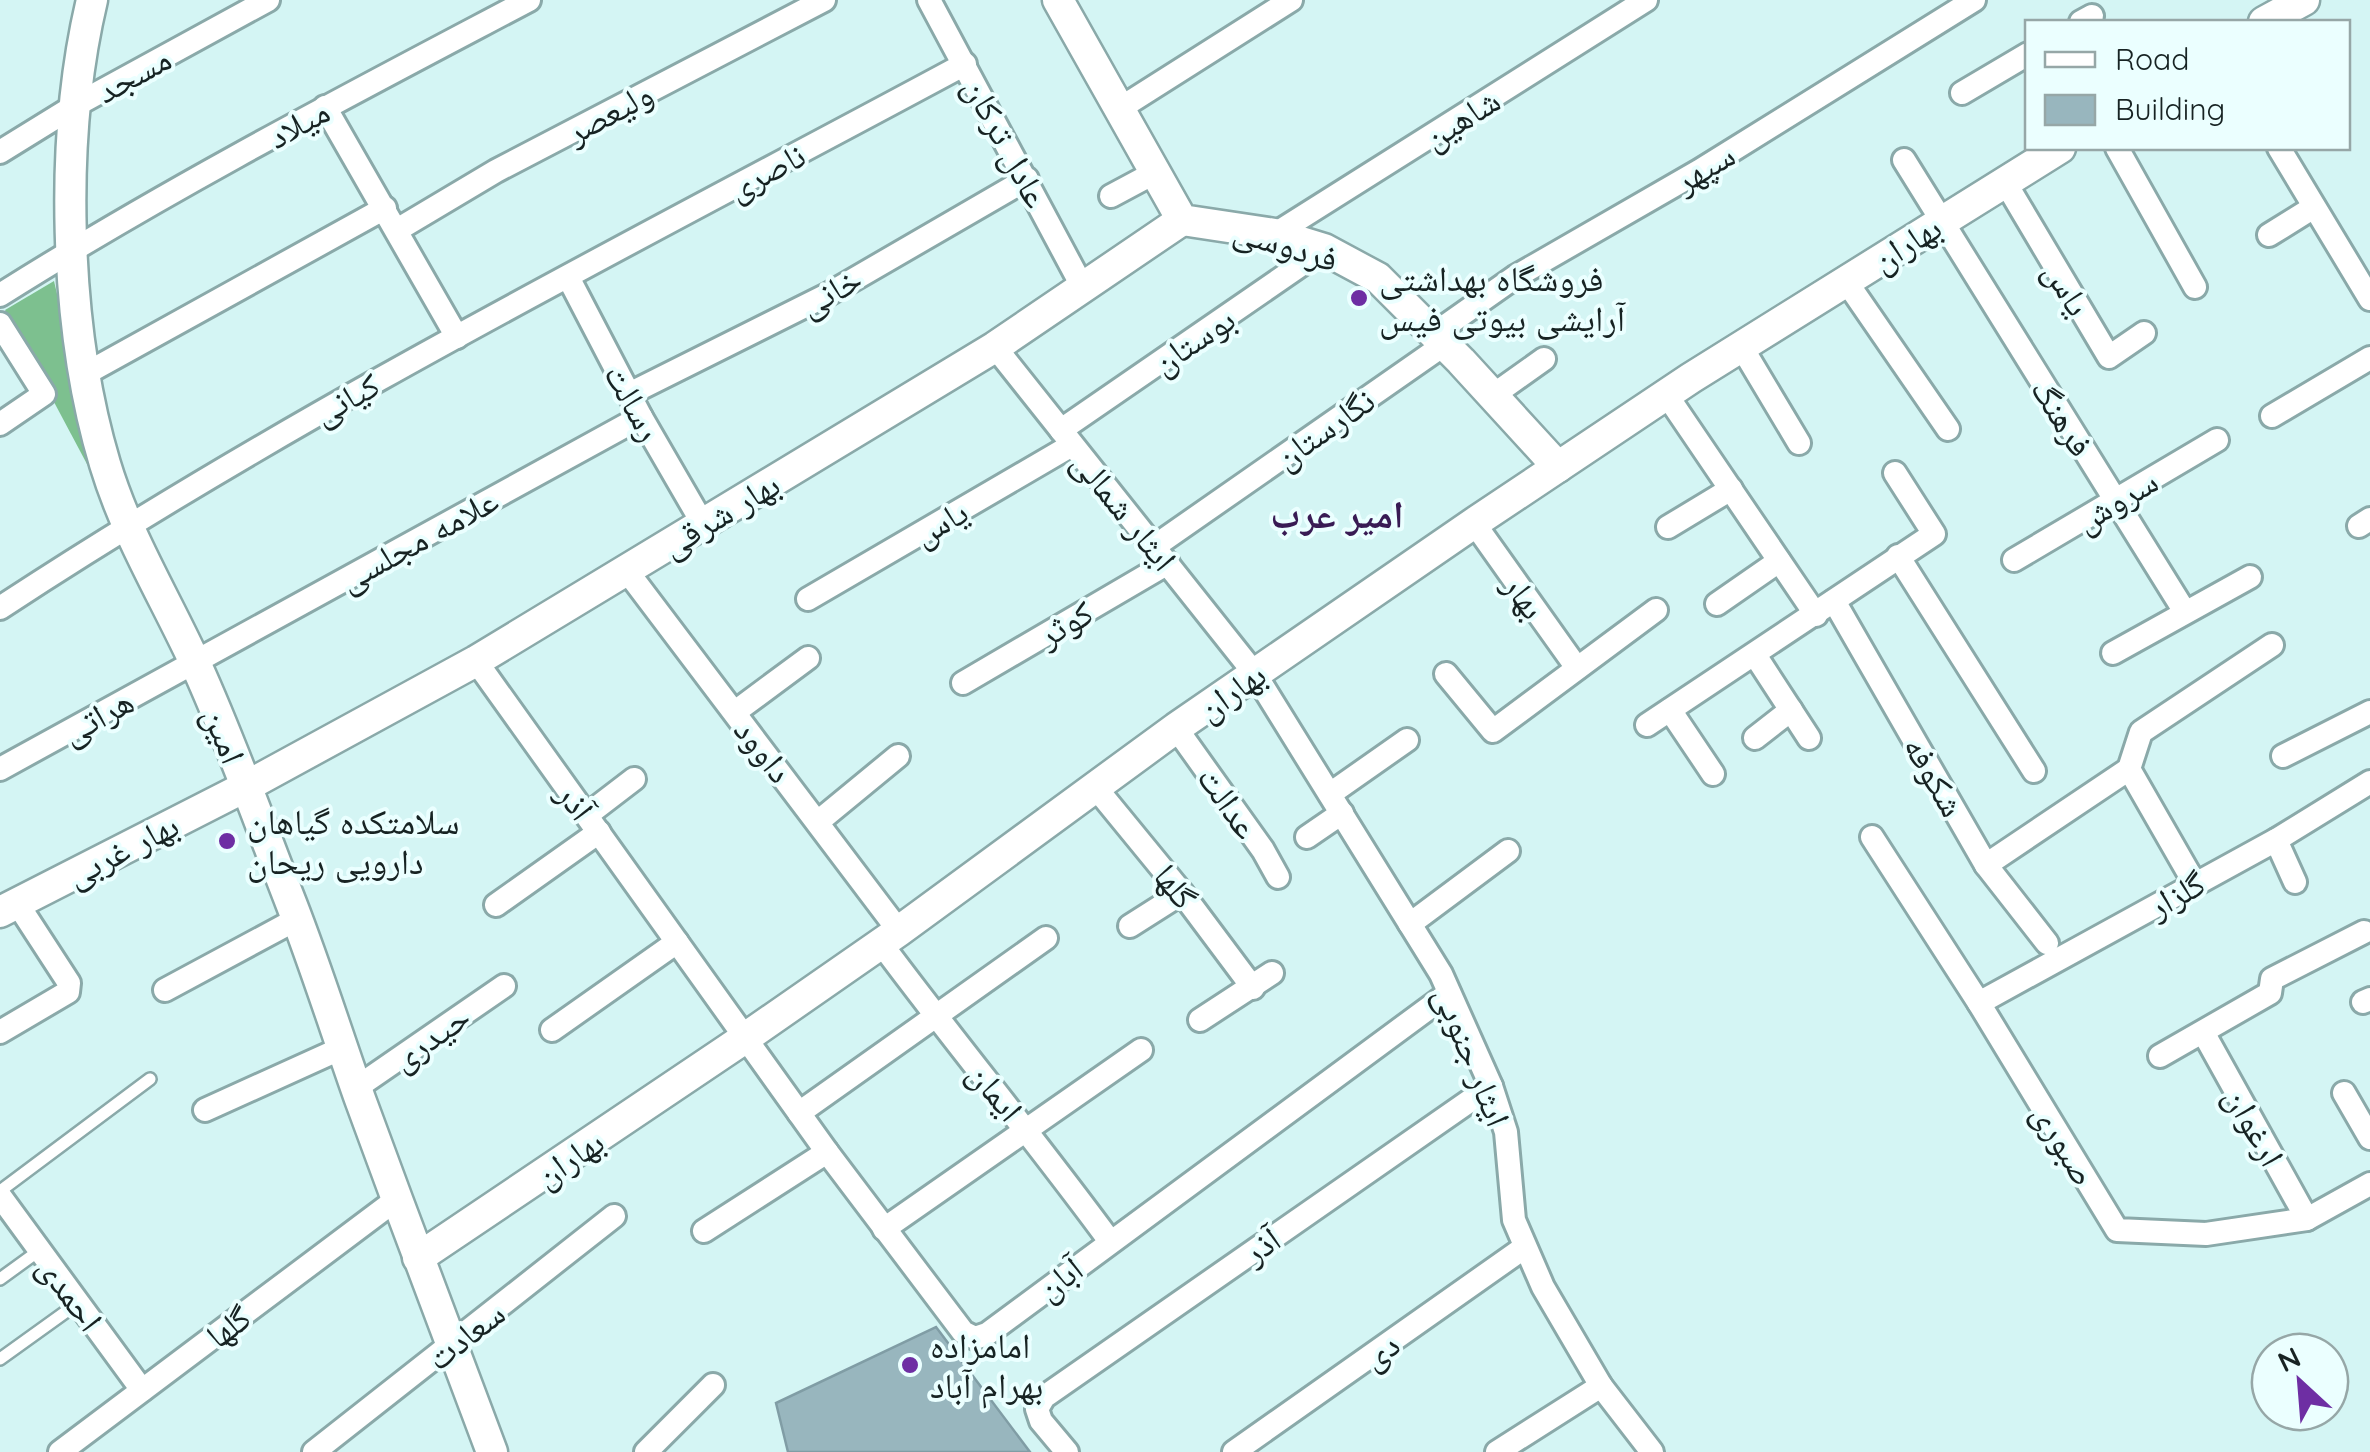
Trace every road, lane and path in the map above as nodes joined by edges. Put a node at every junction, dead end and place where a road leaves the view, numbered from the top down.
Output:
1 (92, 0) edge
2 (268, 0) edge
3 (530, 0) edge
4 (824, 0) edge
5 (929, 0) edge
6 (1058, 0) edge
7 (1291, 0) edge
8 (1646, 0) edge
9 (1974, 0) edge
10 (2301, 1) edge
11 (2268, 20) edge
12 (2025, 56) edge
13 (965, 64) junction
14 (1962, 93) dead end
15 (76, 105) junction
16 (325, 107) junction
17 (1119, 109) junction
18 (2057, 150) edge
19 (2119, 150) edge
20 (2283, 150) edge
21 (0, 152) edge
22 (1904, 160) dead end
23 (1154, 173) junction
24 (1027, 179) junction
25 (2005, 182) junction
26 (1111, 196) dead end
27 (2314, 207) junction
28 (385, 208) junction
29 (1182, 220) junction
30 (1941, 221) junction
31 (398, 230) junction
32 (1275, 234) junction
33 (2269, 235) dead end
34 (1324, 249) junction
35 (70, 251) junction
36 (568, 277) junction
37 (1846, 280) junction
38 (1082, 286) junction
39 (2195, 287) dead end
40 (0, 295) edge
41 (2370, 300) edge
42 (0, 324) edge
43 (2144, 334) dead end
44 (457, 336) junction
45 (1439, 339) junction
46 (1741, 346) junction
47 (994, 347) junction
48 (2370, 358) edge
49 (1544, 359) dead end
50 (85, 374) junction
51 (629, 394) junction
52 (1666, 394) junction
53 (1492, 396) junction
54 (2272, 416) dead end
55 (641, 417) junction
56 (0, 424) edge
57 (1948, 429) dead end
58 (1067, 438) junction
59 (2217, 440) dead end
60 (1799, 443) dead end
61 (1558, 467) junction
62 (1895, 473) dead end
63 (1730, 489) junction
64 (2116, 501) junction
65 (1474, 523) junction
66 (703, 524) junction
67 (126, 525) junction
68 (1668, 527) dead end
69 (1161, 554) junction
70 (1898, 556) junction
71 (2014, 560) dead end
72 (1779, 561) junction
73 (627, 572) junction
74 (2250, 577) dead end
75 (808, 599) dead end
76 (1717, 604) dead end
77 (0, 608) edge
78 (1825, 608) junction
79 (1656, 610) dead end
80 (2185, 612) junction
81 (2272, 646) dead end
82 (2113, 652) dead end
83 (1755, 655) junction
84 (808, 658) dead end
85 (476, 661) junction
86 (194, 662) junction
87 (1576, 668) junction
88 (1254, 674) junction
89 (1446, 674) dead end
90 (963, 683) dead end
91 (1670, 710) junction
92 (1790, 710) junction
93 (735, 712) junction
94 (2370, 712) edge
95 (1647, 726) dead end
96 (1176, 728) junction
97 (1755, 738) dead end
98 (1809, 738) dead end
99 (1407, 740) dead end
100 (898, 756) dead end
101 (2283, 756) dead end
102 (0, 769) edge
103 (2129, 769) junction
104 (2034, 771) dead end
105 (1713, 774) dead end
106 (634, 779) dead end
107 (2370, 782) edge
108 (245, 787) junction
109 (1096, 788) junction
110 (1336, 804) junction
111 (819, 821) junction
112 (593, 824) junction
113 (1307, 837) dead end
114 (1872, 837) dead end
115 (2276, 840) junction
116 (1508, 851) dead end
117 (1986, 864) junction
118 (1278, 877) dead end
119 (2295, 882) dead end
120 (2195, 884) junction
121 (1182, 892) junction
122 (496, 905) dead end
123 (9, 908) edge
124 (297, 919) junction
125 (1410, 924) junction
126 (1130, 926) dead end
127 (2364, 932) dead end
128 (890, 936) junction
129 (1046, 938) dead end
130 (677, 942) junction
131 (2047, 943) dead end
132 (1272, 973) dead end
133 (504, 986) dead end
134 (1253, 988) junction
135 (166, 990) dead end
136 (1449, 992) junction
137 (1979, 1003) junction
138 (935, 1016) junction
139 (1200, 1020) dead end
140 (552, 1030) dead end
141 (0, 1032) edge
142 (2202, 1032) junction
143 (746, 1038) junction
144 (342, 1048) junction
145 (1141, 1050) dead end
146 (2160, 1056) dead end
147 (150, 1079) dead end
148 (1491, 1086) junction
149 (356, 1088) junction
150 (2344, 1093) dead end
151 (205, 1110) dead end
152 (799, 1113) junction
153 (1026, 1128) junction
154 (2370, 1138) edge
155 (826, 1152) junction
156 (2370, 1184) edge
157 (0, 1193) edge
158 (397, 1199) junction
159 (614, 1216) dead end
160 (2306, 1219) junction
161 (884, 1229) junction
162 (704, 1231) dead end
163 (1110, 1240) junction
164 (1526, 1247) junction
165 (40, 1250) junction
166 (418, 1258) junction
167 (0, 1279) edge
168 (78, 1303) junction
169 (452, 1346) junction
170 (0, 1359) edge
171 (713, 1386) dead end
172 (1600, 1386) junction
173 (142, 1390) junction
174 (60, 1452) edge
175 (314, 1452) edge
176 (492, 1452) edge
177 (646, 1452) edge
178 (1067, 1452) edge
179 (1234, 1452) edge
180 (1498, 1452) edge
181 (1652, 1452) edge

1 - 15 street, امین
2 - 15 street, مسجد
3 - 16 street, میلاد
4 - 31 street, ولیعصر
5 - 13 street, عادل ترکان
6 - 17 street
7 - 17 street
8 - 32 street, شاهین
9 - 45 street, سپهر
10 - 11 street
12 - 14 street
13 - 24 street, عادل ترکان
13 - 36 street, ناصری
15 - 21 street, مسجد
15 - 35 street, امین
16 - 28 street
16 - 35 street, میلاد
17 - 23 street
18 - 25 street, بهاران
19 - 39 street
20 - 27 street
22 - 30 street, فرهنگ
23 - 26 street
23 - 29 street
24 - 38 street, عادل ترکان
24 - 51 street, خانی
25 - 30 street, بهاران
25 - 43 street, یاس
27 - 33 street
27 - 41 street
28 - 31 street
28 - 50 street
29 - 32 street, فردوسی
29 - 38 street, بهار شرقی
30 - 37 street, بهاران
30 - 64 street, فرهنگ
31 - 44 street
32 - 34 street, فردوسی
34 - 45 street, فردوسی
34 - 58 street, بوستان
35 - 40 street, میلاد
35 - 50 street, امین
36 - 44 street, کیانی
36 - 51 street, رسالت
37 - 46 street, بهاران
37 - 57 street
38 - 47 street, بهار شرقی
42 - 56 street
44 - 67 street, کیانی
45 - 53 street, فردوسی
45 - 69 street, نگارستان
46 - 52 street, بهاران
46 - 60 street
47 - 58 street, ایثار شمالی
47 - 66 street, بهار شرقی
48 - 54 street
49 - 53 street
50 - 67 street, امین
51 - 55 street, رسالت
52 - 61 street, بهاران
52 - 63 street, شکوفه
53 - 61 street, فردوسی
55 - 66 street, رسالت
55 - 86 street, علامه مجلسی
58 - 69 street, ایثار شمالی
58 - 75 street, یاس
59 - 64 street, سروش
61 - 65 street, بهاران
62 - 70 street
63 - 68 street
63 - 72 street, شکوفه
64 - 71 street, سروش
64 - 80 street, فرهنگ
65 - 87 street, بهار
65 - 88 street, بهاران
66 - 73 street, بهار شرقی
67 - 77 street, کیانی
67 - 86 street, امین
69 - 88 street, ایثار شمالی
69 - 90 street, کوثر
70 - 78 street
70 - 104 street
72 - 76 street
72 - 78 street, شکوفه
73 - 85 street, بهار شرقی
73 - 93 street, داوود
74 - 80 street
78 - 83 street
78 - 117 street, شکوفه
79 - 87 street
80 - 82 street
81 - 103 street
83 - 91 street
83 - 92 street
84 - 93 street
85 - 108 street, بهار شرقی
85 - 112 street, آذر
86 - 102 street, هراتی
86 - 108 street, امین
87 - 89 street
88 - 96 street, بهاران
88 - 110 street, ایثار جنوبی
91 - 95 street
91 - 105 street
92 - 97 street
92 - 98 street
93 - 111 street, داوود
94 - 101 street
96 - 109 street, بهاران
96 - 118 street, عدالت
99 - 110 street
100 - 111 street
103 - 117 street
103 - 120 street
106 - 112 street
107 - 115 street, گلزار
108 - 123 street, بهار غربی
108 - 124 street, امین
109 - 121 street, گلها
109 - 128 street, بهاران
110 - 113 street
110 - 125 street, ایثار جنوبی
111 - 128 street, داوود
112 - 122 street
112 - 130 street, آذر
114 - 137 street, صبوری
115 - 119 street
115 - 120 street, گلزار
116 - 125 street
117 - 131 street, شکوفه
120 - 137 street, گلزار
121 - 126 street
121 - 134 street, گلها
123 - 141 street
124 - 135 street
124 - 144 street, امین
125 - 136 street, ایثار جنوبی
127 - 142 street
128 - 138 street, ایمان
128 - 143 street, بهاران
129 - 138 street
130 - 140 street
130 - 143 street, آذر
132 - 134 street
133 - 149 street, حیدری
134 - 139 street
136 - 148 street, ایثار جنوبی
136 - 163 street, آبان
137 - 160 street, صبوری
138 - 152 street
138 - 153 street, ایمان
142 - 146 street
142 - 160 street, ارغوان
143 - 152 street, آبان
143 - 166 street, بهاران
144 - 149 street, امین
144 - 151 street
145 - 153 street
147 - 157 lane
148 - 164 street, ایثار جنوبی
148 - 178 street, آذر
149 - 158 street, امین
150 - 154 street
152 - 155 street, آبان
153 - 161 street
153 - 163 street, ایمان
155 - 161 street, آبان
155 - 162 street
156 - 160 street, صبوری
157 - 165 street, احمدی
158 - 166 street, امین
158 - 173 street, گلها
159 - 169 street, سعادت
161 - 163 street, آبان
164 - 172 street, ایثار جنوبی
164 - 179 street, دی
165 - 167 lane
165 - 168 street, احمدی
166 - 169 street, امین
168 - 170 lane
168 - 173 street, احمدی
169 - 175 street, سعادت
169 - 176 street, امین
171 - 177 street
172 - 180 street
172 - 181 street, ایثار جنوبی
173 - 174 street, گلها

